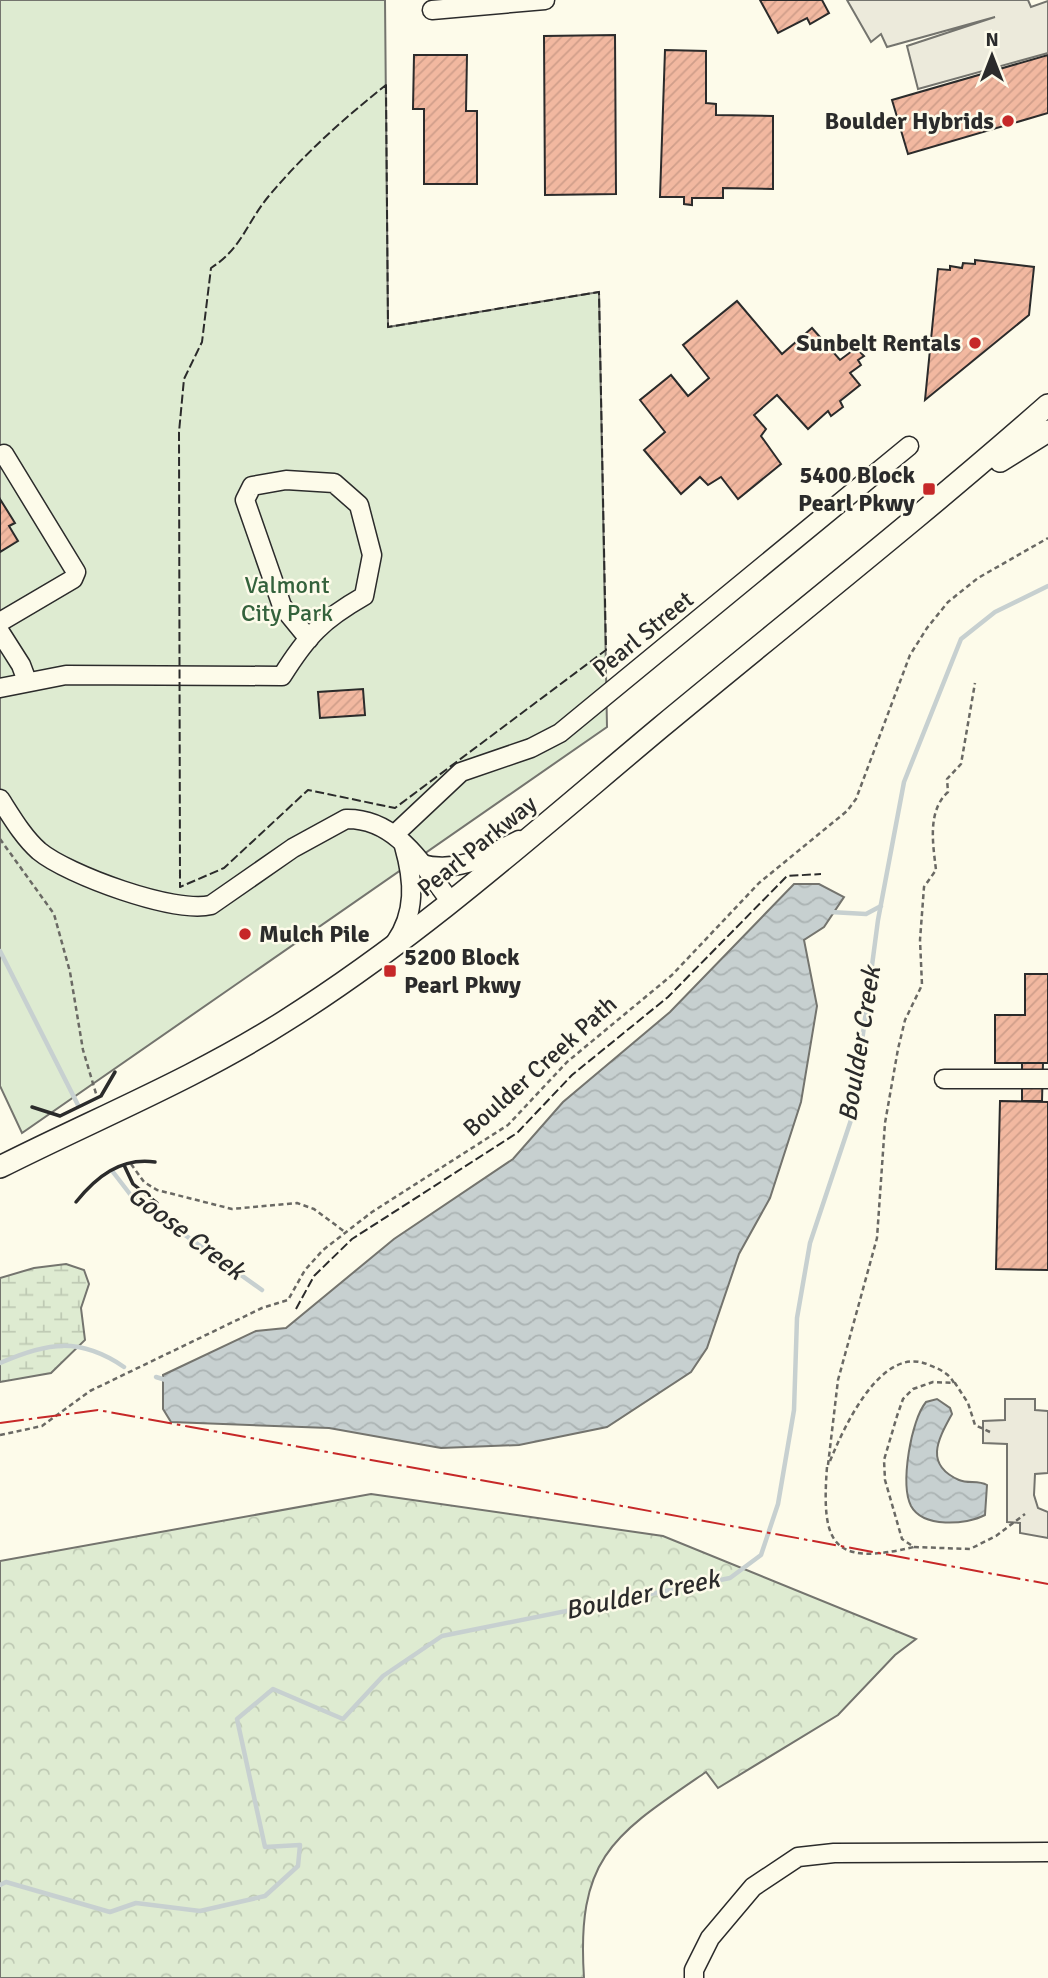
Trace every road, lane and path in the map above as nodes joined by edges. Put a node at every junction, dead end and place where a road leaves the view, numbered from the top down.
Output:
1 (545, 0) edge
2 (432, 10) dead end
3 (1048, 405) edge
4 (1048, 431) edge
5 (909, 446) dead end
6 (4, 454) dead end
7 (942, 498) junction
8 (1048, 538) edge
9 (0, 622) edge
10 (0, 632) edge
11 (309, 639) junction
12 (27, 681) junction
13 (975, 683) dead end
14 (0, 688) edge
15 (0, 799) edge
16 (535, 832) junction
17 (399, 838) junction
18 (0, 839) edge
19 (421, 864) junction
20 (451, 902) junction
21 (392, 948) junction
22 (944, 1079) dead end
23 (1048, 1079) edge
24 (97, 1097) dead end
25 (131, 1164) dead end
26 (0, 1167) edge
27 (345, 1232) junction
28 (954, 1384) junction
29 (990, 1432) dead end
30 (0, 1435) edge
31 (828, 1465) junction
32 (1025, 1514) dead end
33 (914, 1547) junction
34 (1048, 1853) edge
35 (694, 1978) edge

1 - 2 street
3 - 7 main road, Pearl Parkway
4 - 7 main road, Pearl Parkway
5 - 17 street, Pearl Street
6 - 9 street
7 - 16 main road, Pearl Parkway
8 - 27 path, Boulder Creek Path
10 - 12 street
11 - 11 street
11 - 12 street
12 - 14 street
13 - 31 path
15 - 17 street
16 - 19 street
16 - 20 main road, Pearl Parkway
17 - 19 street
17 - 21 street
18 - 24 path
19 - 20 street
20 - 21 main road, Pearl Parkway
21 - 26 main road, Pearl Parkway
22 - 23 street
25 - 27 path
27 - 30 path, Boulder Creek Path
28 - 29 path
28 - 31 path
28 - 33 path
31 - 33 path
32 - 33 path
34 - 35 street

